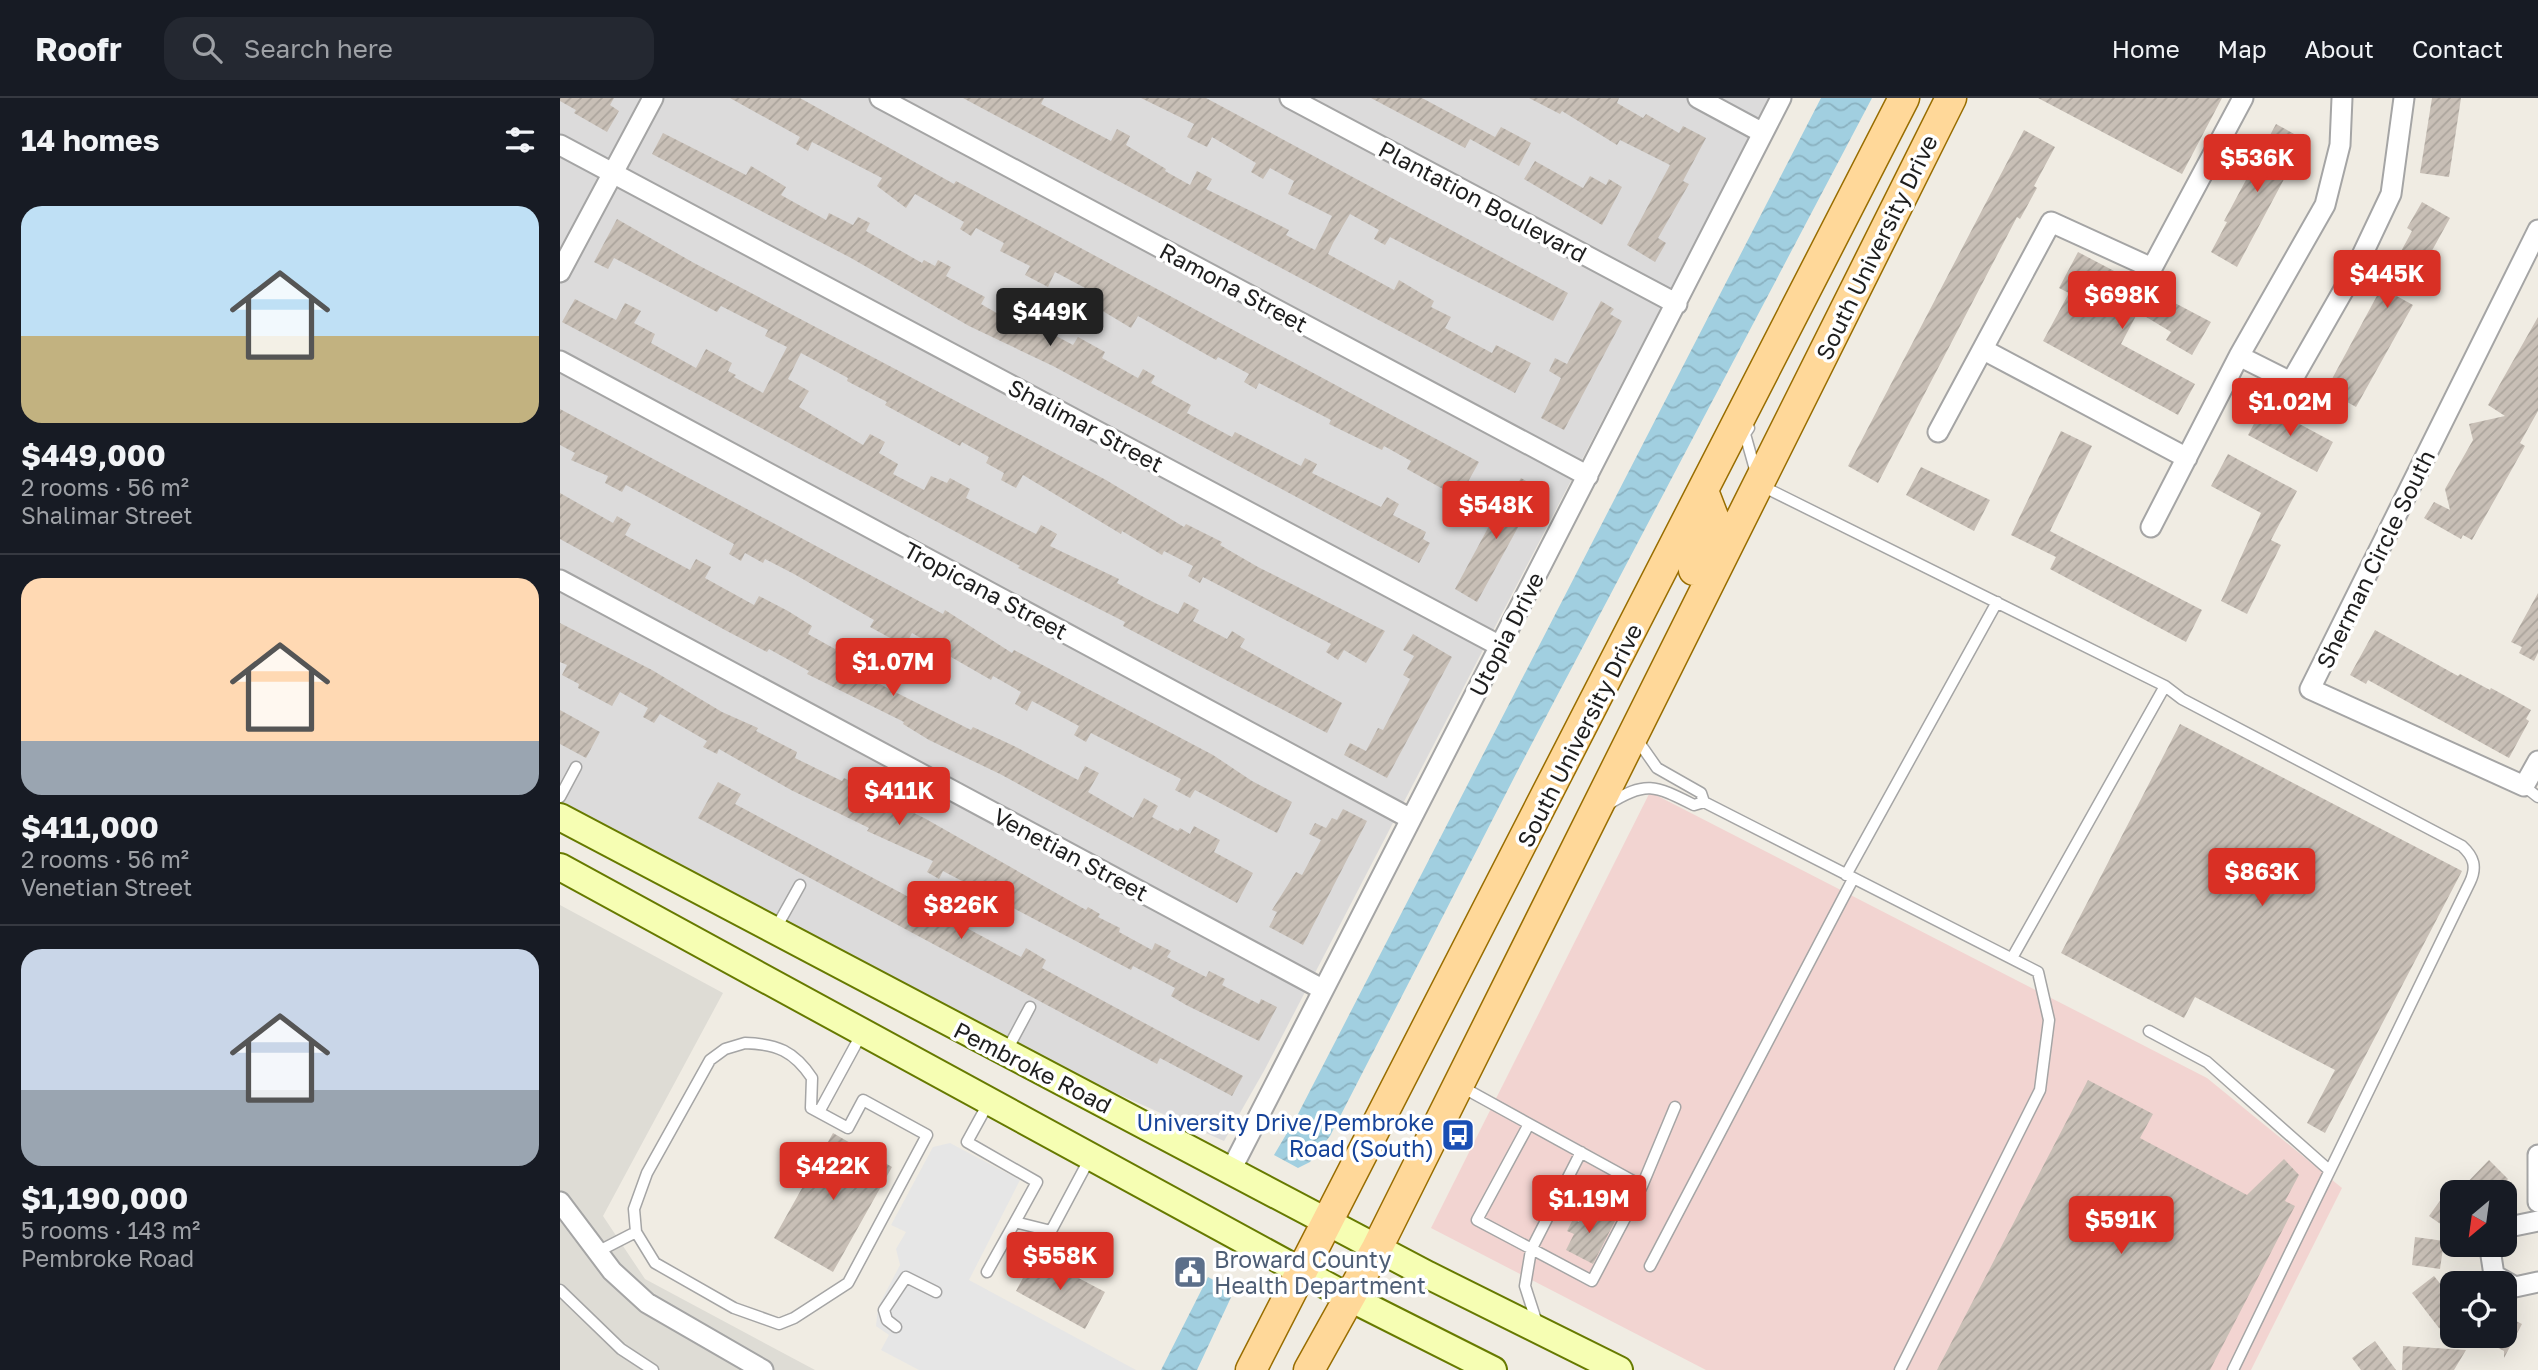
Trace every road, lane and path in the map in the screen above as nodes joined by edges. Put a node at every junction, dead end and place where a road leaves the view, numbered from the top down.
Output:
1 (653, 98) edge
2 (880, 98) edge
3 (1290, 98) edge
4 (1698, 98) edge
5 (1781, 98) edge
6 (1904, 98) edge
7 (1951, 98) edge
8 (2243, 98) edge
9 (2342, 98) edge
10 (2404, 98) edge
11 (1763, 132) junction
12 (560, 145) edge
13 (613, 173) junction
14 (1861, 182) junction
15 (2538, 230) edge
16 (1833, 263) dead end
17 (560, 272) edge
18 (1676, 304) junction
19 (1984, 350) junction
20 (2239, 356) junction
21 (560, 361) edge
22 (1752, 422) dead end
23 (1938, 432) dead end
24 (2187, 458) junction
25 (1588, 475) junction
26 (1758, 484) junction
27 (1703, 491) junction
28 (2151, 527) dead end
29 (560, 580) edge
30 (1997, 602) junction
31 (1500, 646) junction
32 (2165, 686) junction
33 (1635, 732) junction
34 (2538, 761) edge
35 (1620, 762) junction
36 (576, 767) dead end
37 (2531, 792) edge
38 (560, 797) edge
39 (1704, 802) junction
40 (1595, 812) junction
41 (560, 817) edge
42 (1412, 819) junction
43 (560, 867) edge
44 (1849, 877) junction
45 (800, 886) dead end
46 (774, 932) junction
47 (2012, 958) junction
48 (1322, 989) junction
49 (1030, 1007) dead end
50 (2149, 1031) dead end
51 (862, 1032) junction
52 (1006, 1053) junction
53 (1459, 1085) junction
54 (989, 1101) junction
55 (1675, 1107) dead end
56 (820, 1112) junction
57 (1529, 1124) junction
58 (1581, 1152) junction
59 (2538, 1155) edge
60 (1091, 1156) junction
61 (1231, 1170) junction
62 (2329, 1170) junction
63 (1642, 1186) junction
64 (560, 1202) edge
65 (2538, 1202) edge
66 (2538, 1221) edge
67 (1015, 1222) junction
68 (1330, 1222) junction
69 (2517, 1225) edge
70 (636, 1232) junction
71 (1377, 1248) junction
72 (1531, 1250) junction
73 (597, 1252) junction
74 (2491, 1257) edge
75 (1650, 1266) dead end
76 (1301, 1271) junction
77 (988, 1272) dead end
78 (2538, 1282) edge
79 (560, 1290) edge
80 (936, 1292) dead end
81 (1348, 1297) junction
82 (896, 1327) dead end
83 (1540, 1330) junction
84 (653, 1370) edge
85 (763, 1370) edge
86 (1251, 1370) edge
87 (1309, 1370) edge
88 (1493, 1370) edge
89 (1619, 1370) edge
90 (1900, 1370) edge
91 (2233, 1370) edge

1 - 13 street
2 - 25 street, Ramona Street
3 - 18 street, Plantation Boulevard
4 - 11 street
5 - 11 street, Utopia Drive
6 - 14 main road, South University Drive
7 - 26 main road, South University Drive
8 - 19 street
9 - 20 street
10 - 20 street
11 - 18 street, Utopia Drive
12 - 13 street, Shalimar Street
13 - 17 street
13 - 31 street, Shalimar Street
14 - 16 lane
14 - 27 main road, South University Drive
15 - 37 street, Sherman Circle South
18 - 25 street, Utopia Drive
19 - 23 street
19 - 24 street
20 - 24 street
21 - 42 street, Tropicana Street
22 - 26 lane
24 - 28 street
25 - 31 street, Utopia Drive
26 - 30 lane
26 - 33 main road, South University Drive
27 - 35 main road
27 - 68 main road, South University Drive
29 - 48 street, Venetian Street
30 - 32 lane
30 - 44 lane
31 - 42 street, Utopia Drive
32 - 47 lane
32 - 62 lane
33 - 35 main road, South University Drive
33 - 39 lane
34 - 37 street, Sherman Circle South
35 - 40 main road, South University Drive
36 - 38 lane
39 - 40 lane
39 - 44 lane
40 - 53 main road, South University Drive
41 - 46 main road, Pembroke Road
42 - 48 street, Utopia Drive
43 - 51 main road
44 - 47 lane
44 - 75 lane
45 - 46 lane
46 - 52 main road, Pembroke Road
47 - 90 lane
48 - 61 street, Utopia Drive
49 - 52 lane
50 - 62 lane
51 - 54 main road
51 - 56 lane
52 - 61 main road, Pembroke Road
53 - 57 lane
53 - 71 main road, South University Drive
54 - 60 main road
54 - 67 lane
55 - 63 lane
56 - 70 lane
56 - 70 lane
57 - 58 lane
57 - 72 lane
58 - 63 lane
58 - 72 lane
59 - 65 street
60 - 67 lane
60 - 76 main road
61 - 68 main road, Pembroke Road
62 - 91 lane
63 - 72 lane
64 - 73 street
66 - 69 street
67 - 77 lane
68 - 71 main road, Pembroke Road
68 - 76 main road, South University Drive
70 - 73 lane
71 - 81 main road, South University Drive
71 - 83 main road, Pembroke Road
72 - 83 lane
73 - 85 street
74 - 78 street
76 - 81 main road
76 - 86 main road, South University Drive
79 - 84 lane
80 - 82 lane
81 - 87 main road, South University Drive
81 - 88 main road
83 - 89 main road, Pembroke Road

